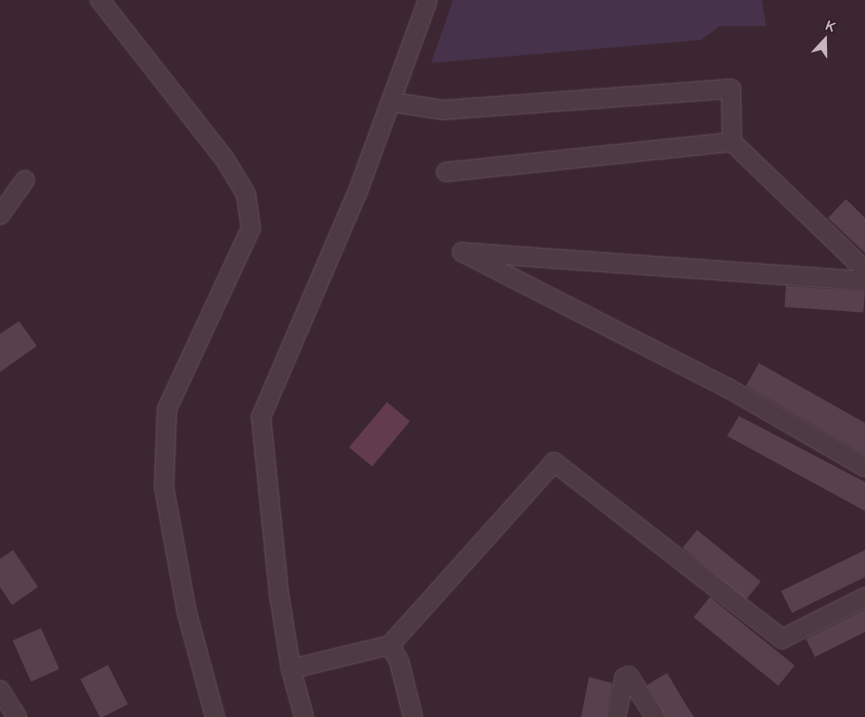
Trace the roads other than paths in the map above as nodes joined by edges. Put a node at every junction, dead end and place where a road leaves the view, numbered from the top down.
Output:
1 (100, 0) edge
2 (428, 0) edge
3 (391, 102) junction
4 (732, 142) junction
5 (446, 172) dead end
6 (25, 180) dead end
7 (0, 216) edge
8 (865, 270) edge
9 (865, 281) edge
10 (865, 466) edge
11 (865, 597) edge
12 (390, 645) junction
13 (290, 669) junction
14 (0, 690) edge
15 (17, 717) edge
16 (215, 717) edge
17 (304, 717) edge
18 (413, 717) edge
19 (616, 717) edge
20 (655, 717) edge

1 - 16 street
2 - 3 street
3 - 4 street
3 - 13 street
4 - 5 street
4 - 8 street
6 - 7 street
9 - 10 street
11 - 12 street
12 - 13 street
12 - 18 street
13 - 17 street
14 - 15 street
19 - 20 street

